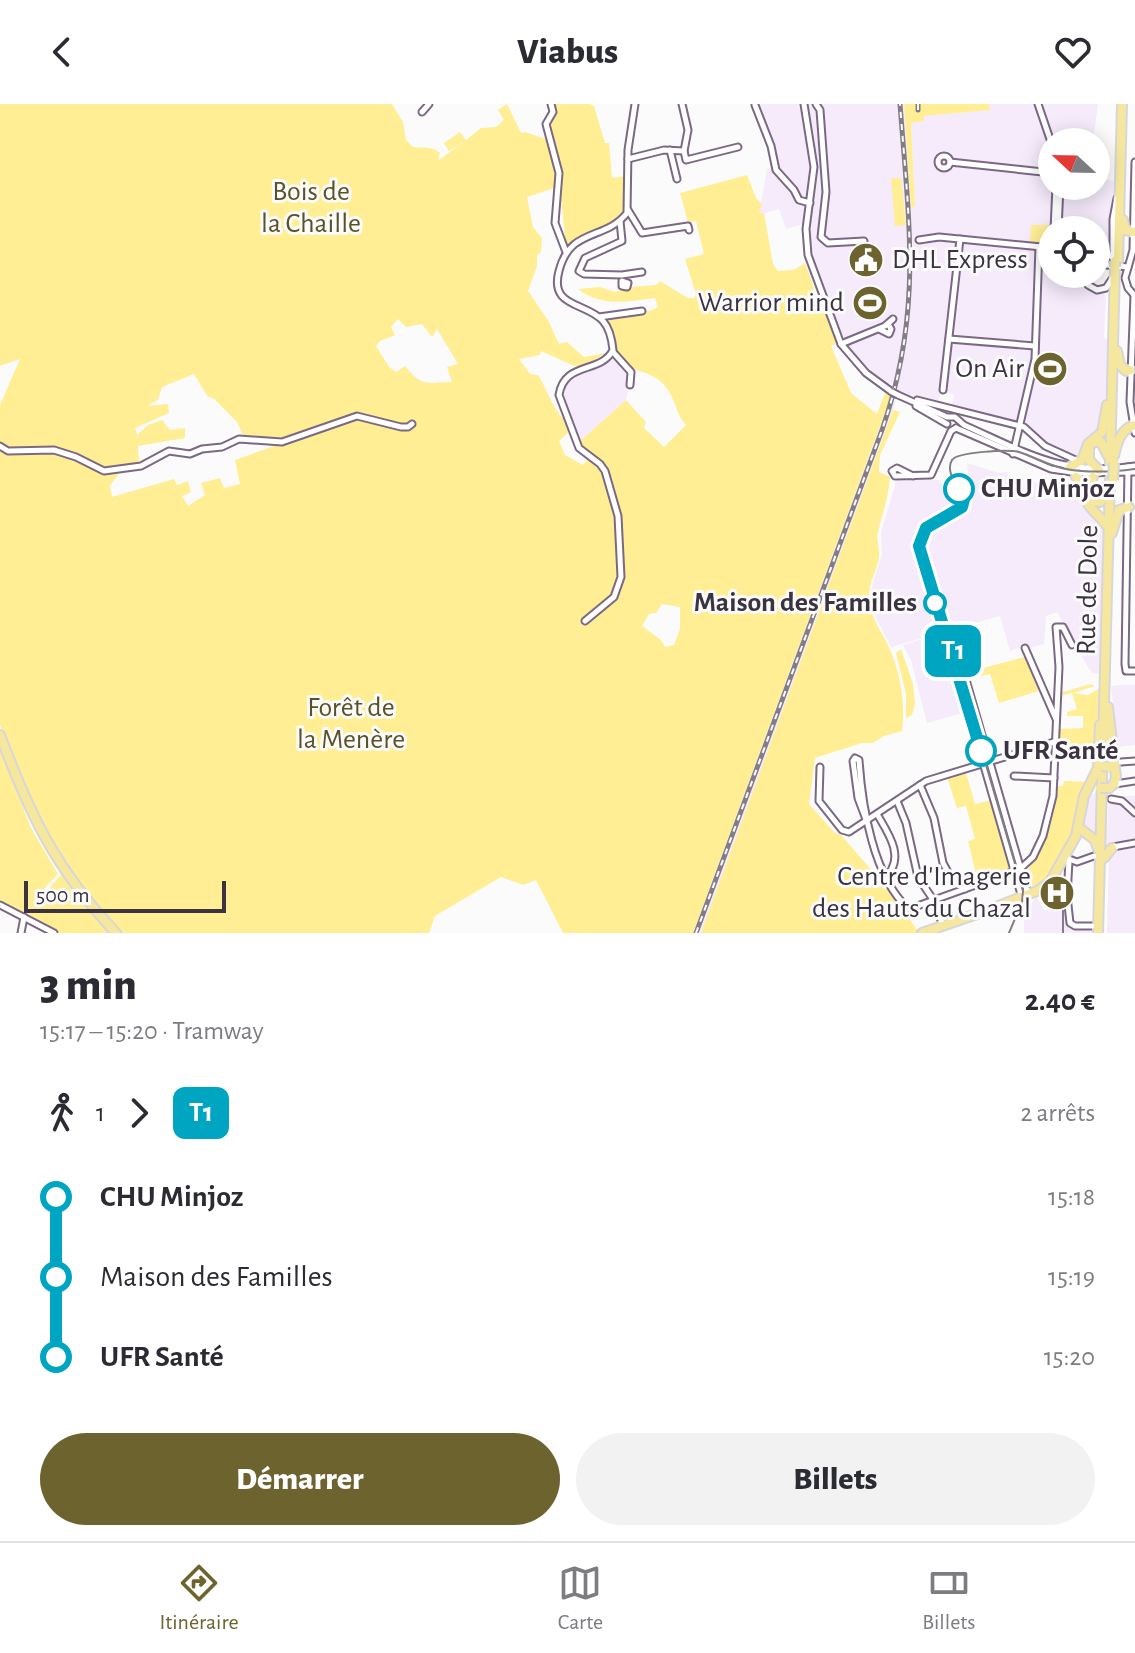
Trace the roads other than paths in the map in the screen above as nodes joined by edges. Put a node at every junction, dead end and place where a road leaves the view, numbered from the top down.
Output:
1 (429, 104) edge
2 (551, 104) edge
3 (635, 104) edge
4 (682, 104) edge
5 (755, 104) edge
6 (804, 104) edge
7 (816, 104) edge
8 (1039, 104) edge
9 (1120, 104) edge
10 (422, 112) dead end
11 (1048, 128) edge
12 (738, 147) dead end
13 (670, 150) junction
14 (684, 151) junction
15 (628, 159) junction
16 (950, 162) dead end
17 (1135, 162) edge
18 (1038, 171) edge
19 (1135, 173) edge
20 (677, 179) dead end
21 (1118, 199) junction
22 (810, 203) junction
23 (1135, 204) edge
24 (628, 210) junction
25 (620, 221) junction
26 (689, 230) dead end
27 (1133, 232) junction
28 (960, 239) junction
29 (919, 240) dead end
30 (1112, 240) junction
31 (864, 241) dead end
32 (1110, 242) edge
33 (1038, 247) edge
34 (1134, 250) edge
35 (566, 252) junction
36 (1110, 258) edge
37 (1110, 263) edge
38 (1114, 263) junction
39 (1128, 267) junction
40 (642, 272) dead end
41 (1112, 279) junction
42 (1038, 280) edge
43 (1110, 282) edge
44 (1134, 296) edge
45 (1114, 297) junction
46 (642, 311) dead end
47 (599, 317) junction
48 (890, 321) dead end
49 (949, 339) junction
50 (1116, 340) junction
51 (841, 344) junction
52 (1036, 346) junction
53 (613, 352) junction
54 (1113, 357) junction
55 (1133, 357) edge
56 (1130, 370) junction
57 (630, 385) dead end
58 (943, 390) dead end
59 (895, 394) junction
60 (907, 399) junction
61 (1133, 409) edge
62 (963, 412) junction
63 (953, 423) junction
64 (412, 424) dead end
65 (1020, 429) junction
66 (1134, 429) edge
67 (0, 446) edge
68 (1014, 450) junction
69 (1112, 462) junction
70 (1072, 465) junction
71 (1131, 470) edge
72 (899, 473) dead end
73 (1097, 473) junction
74 (1076, 477) joint
75 (1112, 484) junction
76 (1129, 506) junction
77 (1110, 531) junction
78 (585, 621) dead end
79 (1072, 645) dead end
80 (1025, 648) dead end
81 (1135, 671) edge
82 (1105, 706) junction
83 (1057, 720) junction
84 (0, 735) edge
85 (1053, 743) junction
86 (1135, 761) edge
87 (1121, 762) dead end
88 (987, 764) junction
89 (820, 767) dead end
90 (1014, 776) dead end
91 (1054, 778) junction
92 (1106, 778) junction
93 (1135, 780) edge
94 (920, 785) junction
95 (1111, 799) dead end
96 (897, 801) junction
97 (1135, 813) edge
98 (877, 814) junction
99 (867, 822) junction
100 (1081, 832) junction
101 (1135, 843) edge
102 (1115, 847) joint
103 (1069, 855) junction
104 (1099, 859) junction
105 (1028, 864) junction
106 (1017, 870) junction
107 (887, 876) junction
108 (1025, 884) junction
109 (965, 889) junction
110 (1023, 894) junction
111 (934, 901) junction
112 (0, 905) edge
113 (24, 917) junction
114 (945, 926) junction
115 (1097, 931) edge
116 (21, 933) edge
117 (54, 933) edge
118 (116, 933) edge
119 (923, 933) edge
120 (933, 933) edge

1 - 10 street
2 - 35 street
3 - 15 street
4 - 14 street
5 - 22 street
6 - 22 street
7 - 31 street
8 - 11 street
9 - 21 main road, Rue de Dole
12 - 14 street
13 - 14 street
13 - 15 street
13 - 20 street
15 - 24 street
16 - 18 street
17 - 19 street
19 - 23 street
21 - 27 main road
21 - 30 street, Rue de Dole
21 - 38 main road, Rue de Dole
22 - 51 street
23 - 27 street
24 - 25 street
24 - 26 street
25 - 35 street
25 - 40 street
27 - 34 street
28 - 29 street
28 - 33 street
28 - 49 street
30 - 32 street
30 - 38 street, Rue de Dole
34 - 39 street
35 - 47 street
36 - 38 street
37 - 38 street
38 - 39 street
38 - 41 street, Rue de Dole
38 - 45 main road, Rue de Dole
38 - 50 main road, Rue de Dole
39 - 44 street
41 - 43 street
41 - 45 street, Rue de Dole
42 - 52 street
44 - 55 street
45 - 54 main road, Rue de Dole
46 - 47 street
47 - 53 street
48 - 51 street
49 - 52 street
49 - 58 street
50 - 56 main road
50 - 69 main road, Rue de Dole
51 - 59 street
52 - 65 street
53 - 57 street
53 - 78 street
54 - 69 main road, Rue de Dole
54 - 70 main road
55 - 56 street
56 - 61 street
59 - 60 street
59 - 63 street
60 - 62 street
60 - 63 street
61 - 66 street
62 - 63 street
62 - 65 street
63 - 68 street
63 - 72 street
64 - 67 street
65 - 68 street
65 - 70 street
66 - 69 main road
68 - 70 street
69 - 73 main road
69 - 75 main road, Rue de Dole, bridge
70 - 73 street
70 - 74 street
71 - 73 street
71 - 76 street
73 - 75 main road
74 - 77 main road
75 - 76 main road
75 - 77 main road, Rue de Dole
76 - 77 main road
76 - 81 street
77 - 82 main road, Rue de Dole
79 - 83 street
80 - 83 street
82 - 92 main road
82 - 92 main road
82 - 104 main road, Rue de Dole
83 - 85 street
84 - 118 main road
85 - 88 street
85 - 91 street
86 - 87 street
88 - 88 street
88 - 94 street
88 - 106 street
89 - 99 street
90 - 91 street
91 - 105 street
92 - 93 street
92 - 100 main road
94 - 96 street
94 - 109 street
95 - 97 street
96 - 98 street
96 - 111 street
98 - 99 street
98 - 107 street
99 - 99 street
99 - 107 street
100 - 103 main road
100 - 104 main road
101 - 102 street
102 - 104 main road
103 - 104 street
103 - 110 main road
103 - 114 main road
103 - 115 street
104 - 115 main road, Rue de Dole
105 - 106 street
105 - 108 street
106 - 108 street
106 - 109 street
106 - 110 street
107 - 111 street
108 - 110 street
109 - 111 street
110 - 114 main road
111 - 114 street
112 - 113 street
113 - 116 street
113 - 117 street
114 - 119 main road
114 - 120 main road

